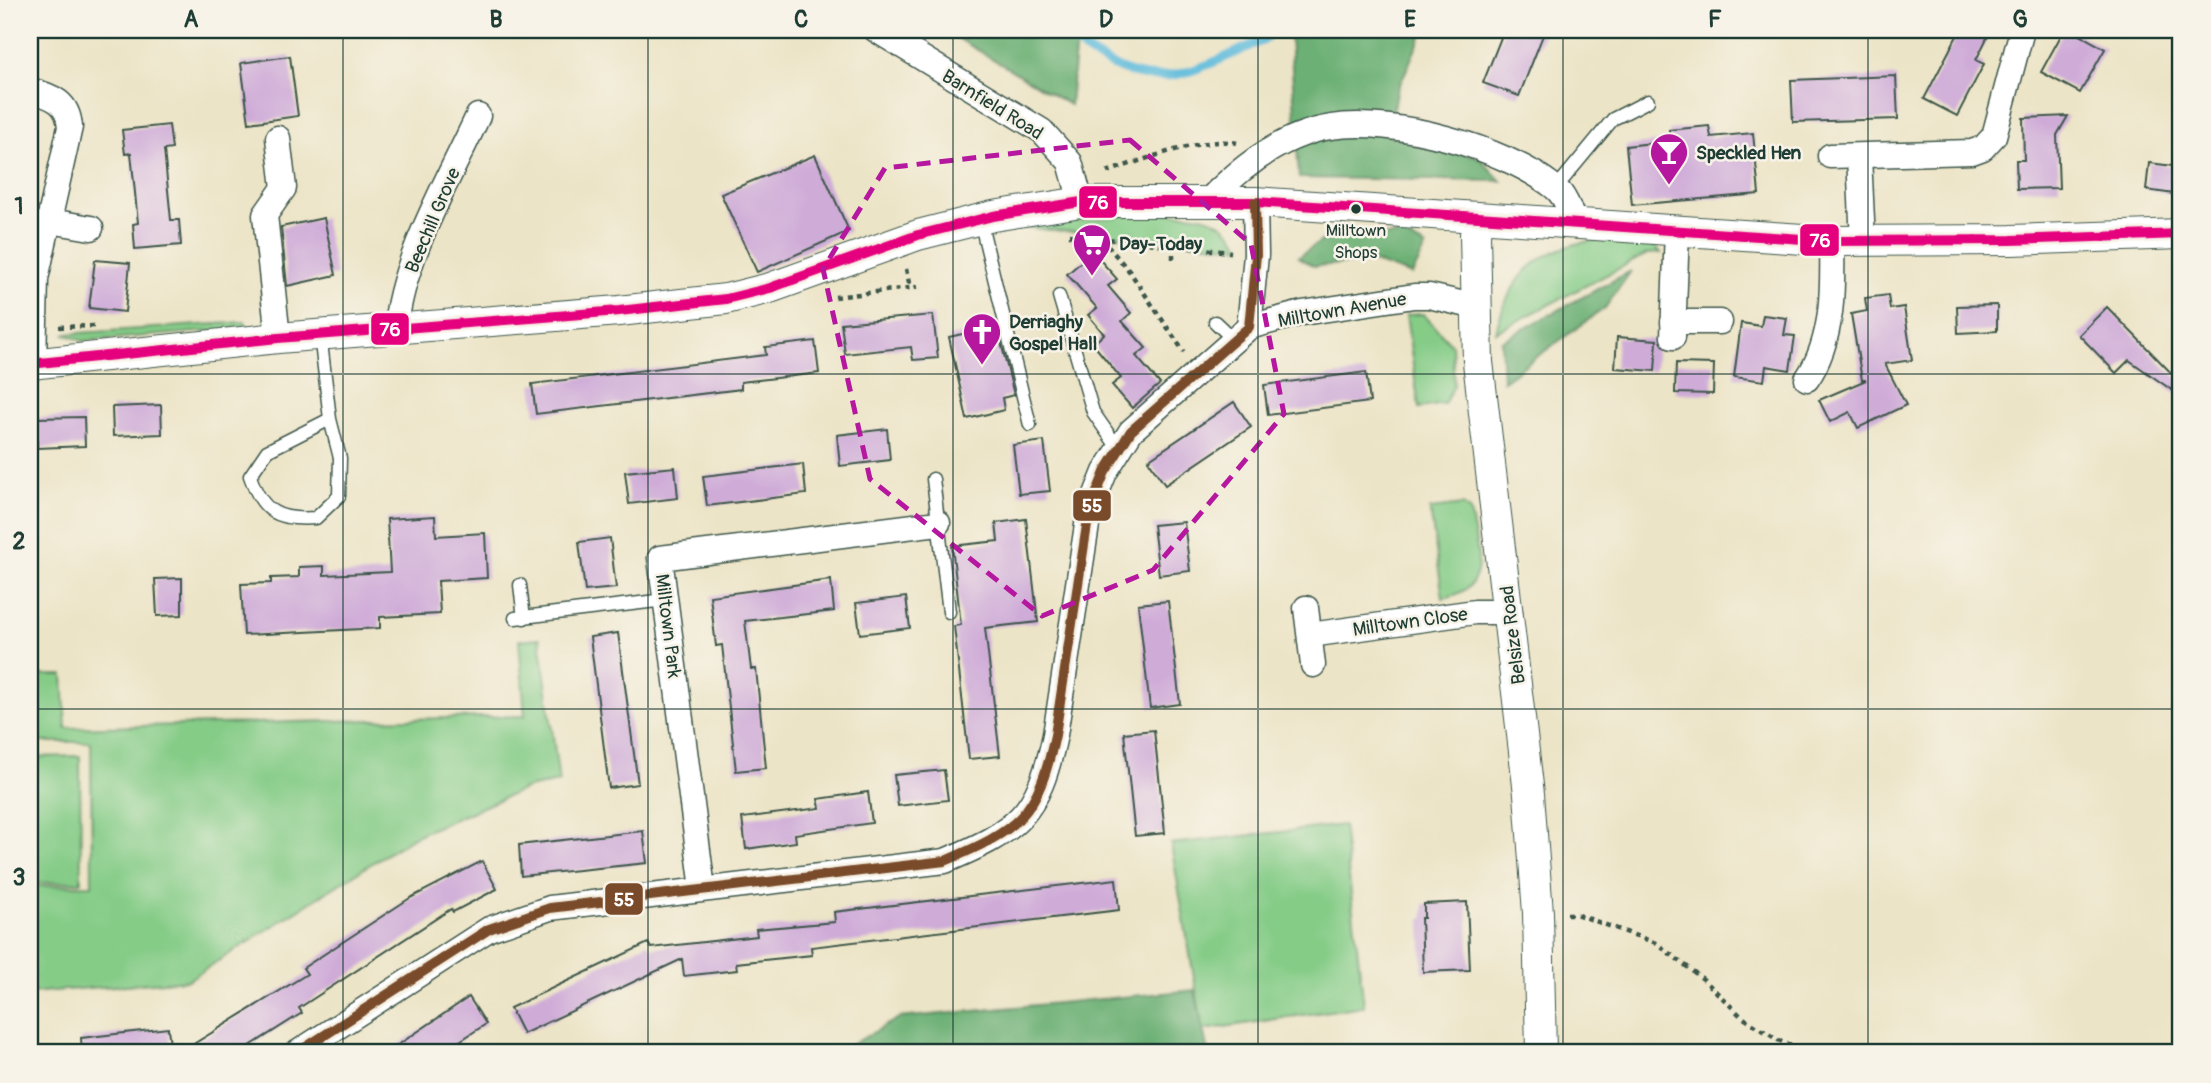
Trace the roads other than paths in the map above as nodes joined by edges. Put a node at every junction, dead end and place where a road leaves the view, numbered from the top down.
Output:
1 (876, 30) edge
2 (2022, 30) edge
3 (30, 90) edge
4 (1648, 100) dead end
5 (478, 116) dead end
6 (278, 138) dead end
7 (1830, 156) dead end
8 (1859, 156) junction
9 (1556, 188) junction
10 (1078, 192) junction
11 (1209, 200) junction
12 (1255, 202) junction
13 (1477, 218) junction
14 (979, 219) junction
15 (50, 221) junction
16 (1574, 223) junction
17 (91, 228) dead end
18 (1677, 230) junction
19 (2181, 234) edge
20 (1832, 241) junction
21 (1863, 242) junction
22 (33, 279) edge
23 (1059, 296) dead end
24 (1477, 307) junction
25 (1215, 322) dead end
26 (1720, 322) dead end
27 (396, 328) junction
28 (1242, 333) junction
29 (320, 334) junction
30 (278, 338) junction
31 (32, 364) edge
32 (1807, 379) dead end
33 (330, 419) junction
34 (1030, 425) dead end
35 (1118, 448) junction
36 (933, 479) dead end
37 (938, 523) junction
38 (520, 585) dead end
39 (665, 600) junction
40 (1306, 608) dead end
41 (949, 612) dead end
42 (1510, 612) junction
43 (1310, 635) junction
44 (1313, 664) dead end
45 (703, 890) junction
46 (297, 1053) edge
47 (1541, 1053) edge

1 - 10 street, Barnfield Road
2 - 8 street
3 - 15 street
4 - 9 lane
5 - 27 street, Beechill Grove
6 - 30 street
7 - 8 street
8 - 21 street
9 - 11 street
9 - 16 street
10 - 11 street
10 - 14 street
11 - 12 street
12 - 13 street
12 - 28 street, Milltown Avenue
13 - 16 street
13 - 24 street, Belsize Road
14 - 27 street
14 - 34 lane
15 - 17 street
15 - 22 street
16 - 18 street
18 - 20 street
18 - 26 street
19 - 21 street
20 - 21 street
20 - 32 street
22 - 31 street
23 - 35 lane
24 - 28 street, Milltown Avenue
24 - 42 street, Belsize Road
25 - 28 lane
27 - 29 street
28 - 35 street, Milltown Avenue
29 - 30 street
29 - 33 lane
30 - 31 street
33 - 33 lane
35 - 45 street, Milltown Avenue
36 - 37 lane
37 - 39 street, Milltown Park
37 - 41 lane
38 - 39 lane
39 - 45 street, Milltown Park
40 - 43 street
42 - 43 street, Milltown Close
42 - 47 street, Belsize Road
43 - 44 street
45 - 46 street, Milltown Avenue

